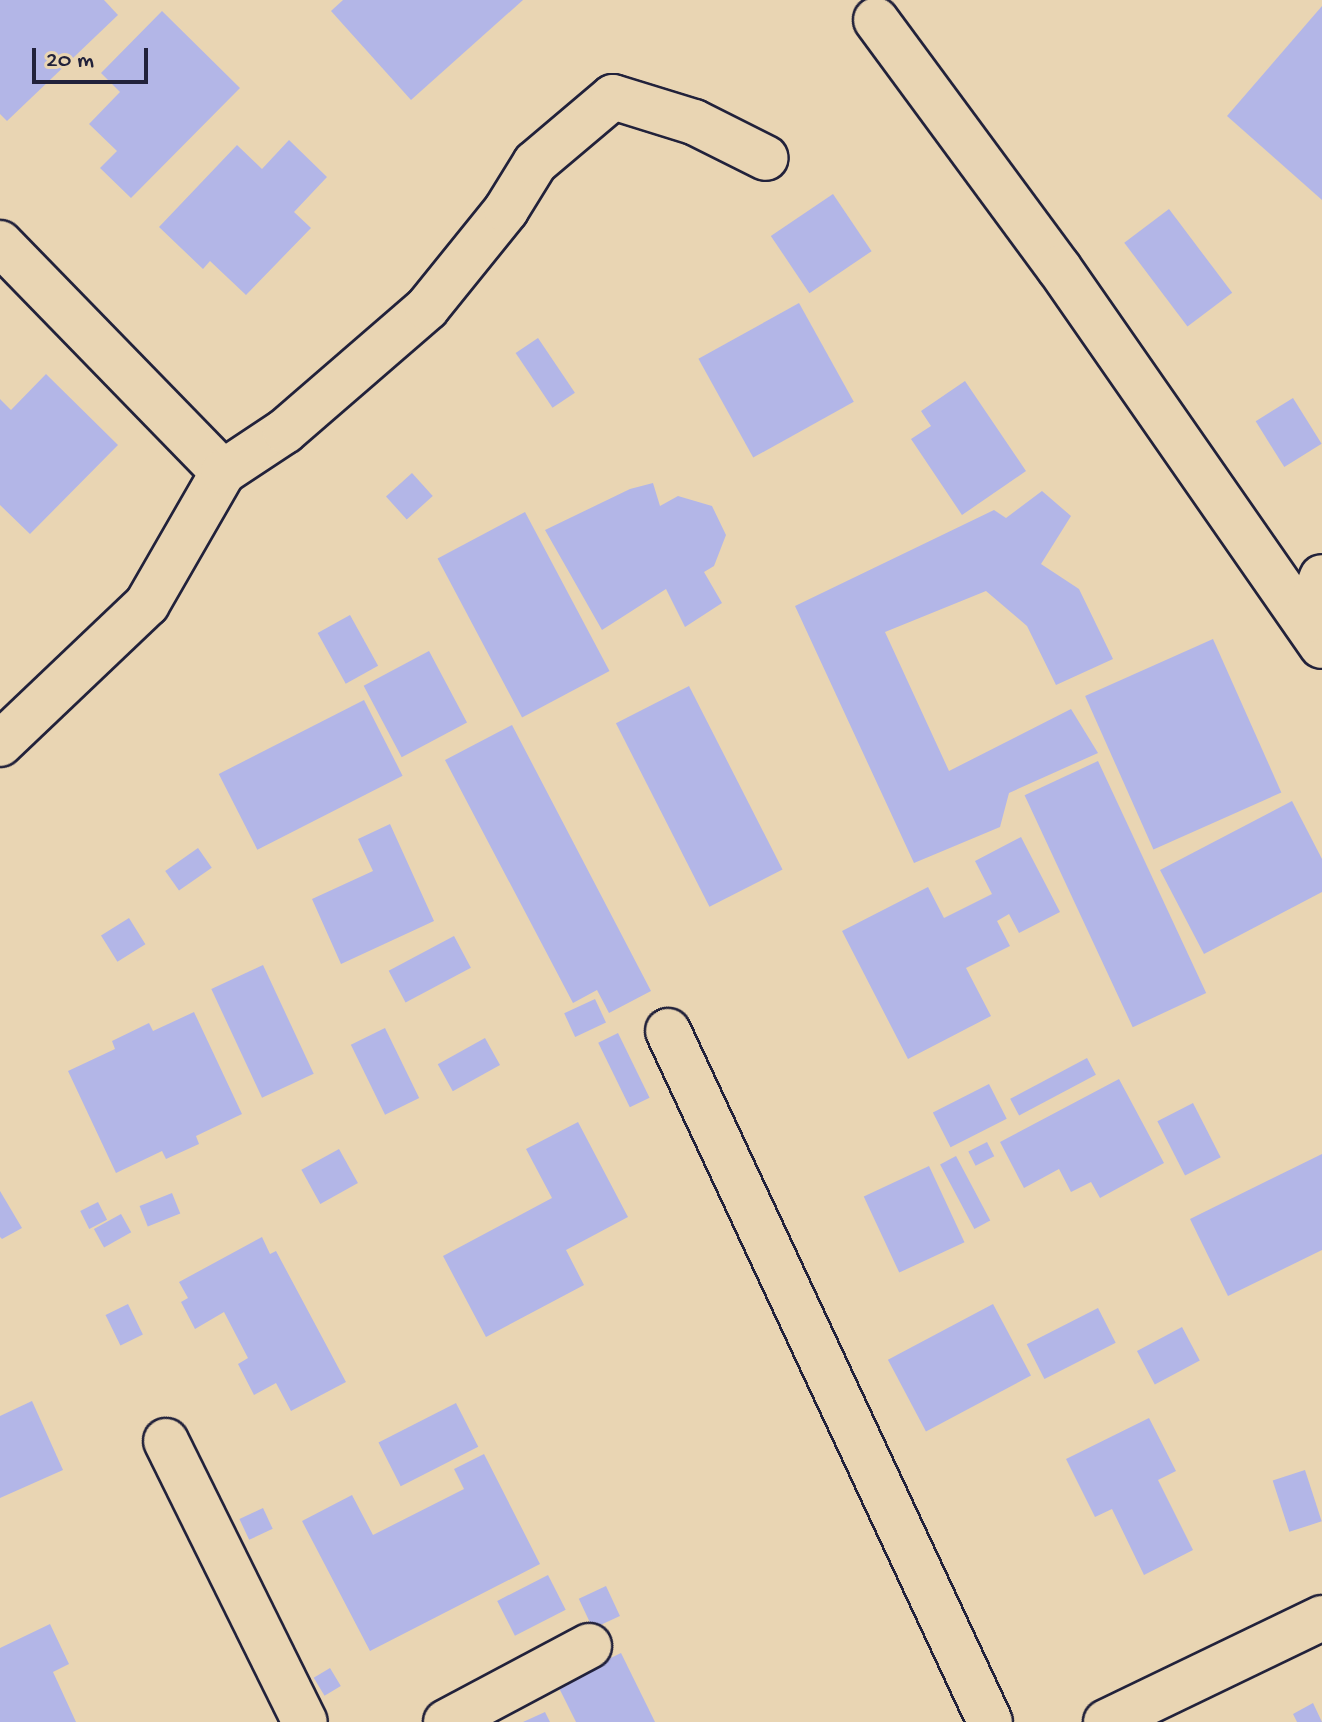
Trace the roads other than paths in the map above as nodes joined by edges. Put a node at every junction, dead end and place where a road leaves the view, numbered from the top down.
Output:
1 (876, 20) dead end
2 (766, 158) dead end
3 (0, 243) edge
4 (223, 472) junction
5 (1322, 577) edge
6 (1313, 633) edge
7 (0, 744) edge
8 (668, 1031) dead end
9 (166, 1441) dead end
10 (1322, 1618) edge
11 (589, 1646) dead end
12 (305, 1722) edge
13 (446, 1722) edge
14 (990, 1722) edge
15 (1106, 1722) edge

1 - 6 street
2 - 4 street
3 - 4 street
4 - 7 street
5 - 6 street
8 - 14 street
9 - 12 street
10 - 15 street
11 - 13 street

